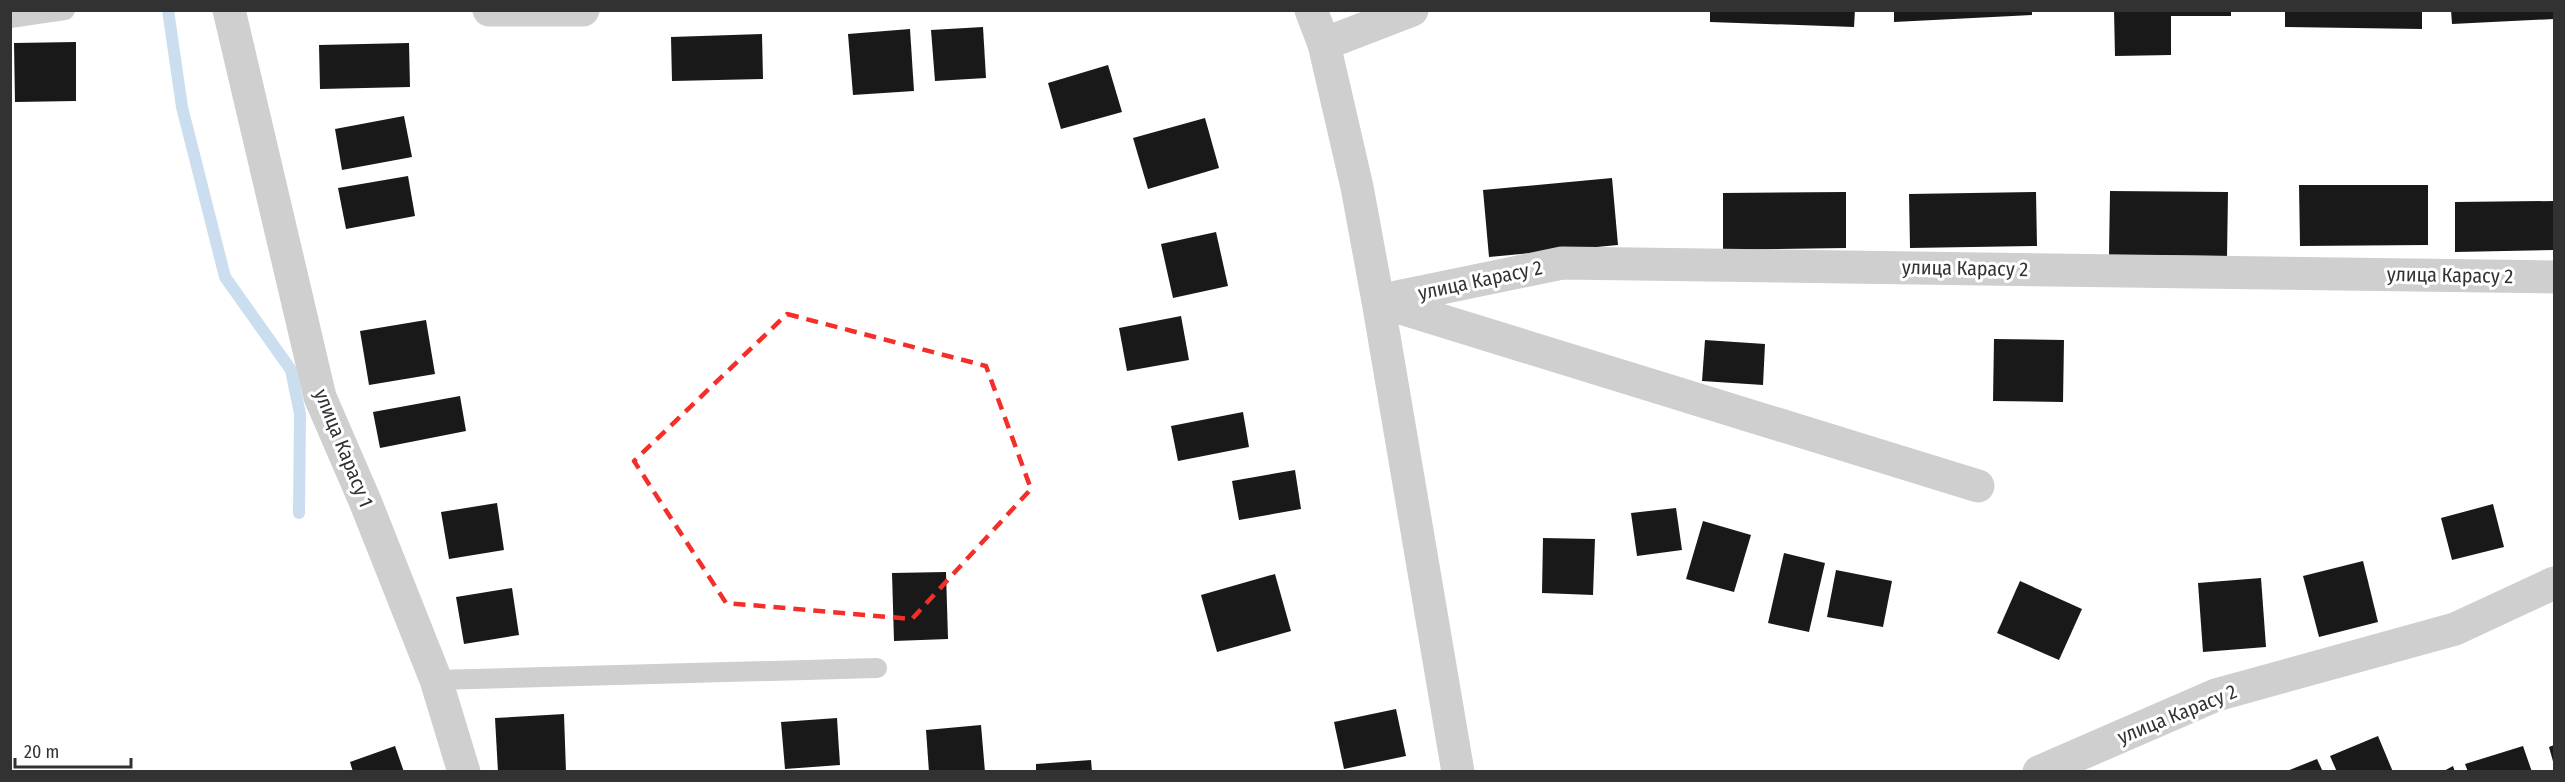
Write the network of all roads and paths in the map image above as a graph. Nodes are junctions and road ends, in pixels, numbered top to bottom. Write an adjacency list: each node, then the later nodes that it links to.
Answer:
1 (65, 10): 7 (lane)
2 (229, 10): 14 (street, улица Карасу 1)
3 (489, 10): 4 (street)
4 (583, 10)
5 (1311, 10): 8 (street)
6 (1412, 10): 8 (street)
7 (10, 18)
8 (1324, 44): 10 (street)
9 (2554, 277): 10 (street, улица Карасу 2)
10 (1378, 301): 11 (street, улица Карасу 2); 16 (street)
11 (1978, 486)
12 (2554, 583): 17 (street, улица Карасу 2)
13 (877, 668): 14 (lane)
14 (436, 680): 15 (street, улица Карасу 1)
15 (464, 771)
16 (1458, 771)
17 (2039, 771)

